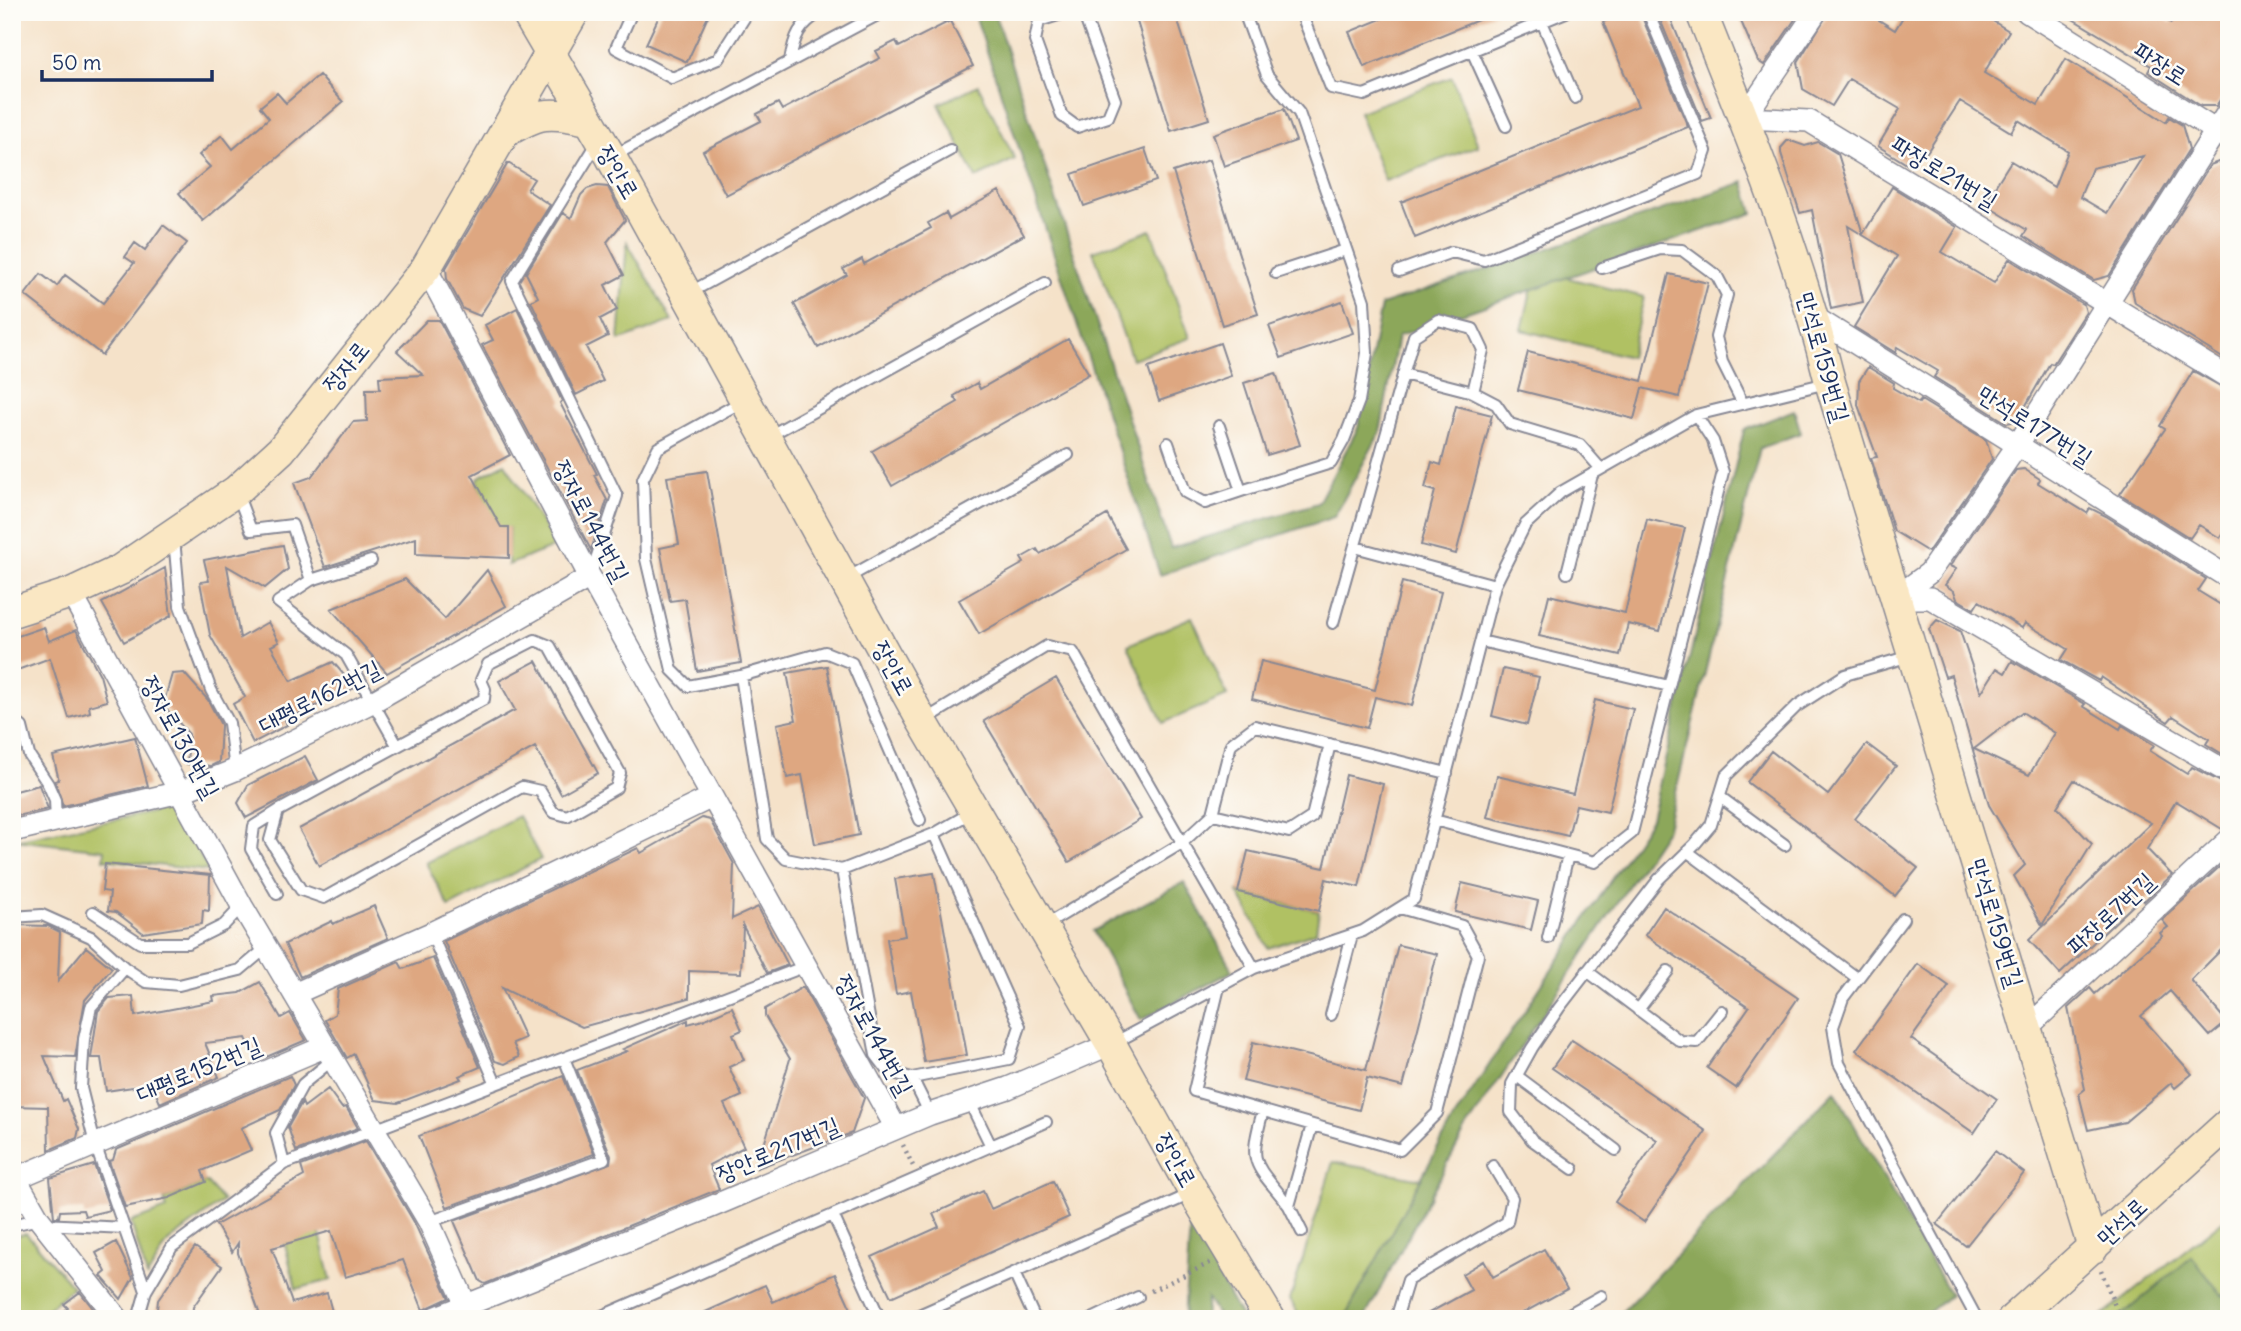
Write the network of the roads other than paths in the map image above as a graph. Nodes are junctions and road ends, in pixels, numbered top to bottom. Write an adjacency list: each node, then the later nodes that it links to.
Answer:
1 (526, 12): 18 (street, 장안로)
2 (574, 12): 18 (street, 정자로)
3 (632, 12): 4 (lane)
4 (748, 12)
5 (821, 12): 19 (lane)
6 (883, 12): 19 (lane)
7 (1068, 12): 8 (lane)
8 (1083, 12)
9 (1244, 12): 28 (lane)
10 (1307, 12): 17 (lane)
11 (1566, 12): 16 (lane)
12 (1648, 12): 31 (lane)
13 (1701, 12): 22 (street, 만석로159번길)
14 (1816, 12): 22 (street)
15 (2027, 12): 25 (street, 파장로)
16 (1542, 22): 17 (lane); 20 (lane)
17 (1472, 51): 23 (lane)
18 (550, 54): 24 (street, 정자로); 26 (street, 장안로)
19 (790, 61): 26 (lane)
20 (1575, 98)
21 (2229, 110): 25 (street)
22 (1744, 118): 35 (street, 파장로21번길); 36 (street, 만석로159번길)
23 (1506, 126)
24 (504, 134): 26 (street); 29 (street, 정자로)
25 (2222, 134): 35 (street)
26 (599, 139): 34 (street, 장안로); 56 (lane)
27 (950, 150): 34 (lane)
28 (1346, 250): 32 (lane); 51 (lane)
29 (426, 268): 50 (street, 정자로); 56 (street, 정자로144번길)
30 (1602, 268): 42 (lane)
31 (1399, 271)
32 (1276, 273)
33 (1045, 283): 45 (lane)
34 (687, 295): 41 (street, 장안로)
35 (2107, 303): 38 (street, 파장로21번길); 47 (street)
36 (1814, 317): 39 (street, 만석로159번길); 47 (street, 만석로177번길)
37 (1403, 374): 40 (lane); 40 (lane); 53 (lane)
38 (2229, 378)
39 (1830, 382): 42 (lane); 62 (street, 만석로159번길)
40 (1473, 392): 49 (lane)
41 (745, 400): 45 (street, 장안로); 67 (lane)
42 (1743, 404): 43 (lane)
43 (1696, 415): 49 (lane); 68 (lane)
44 (1219, 426): 51 (lane)
45 (766, 438): 59 (street, 장안로)
46 (1168, 443): 51 (lane)
47 (2017, 446): 57 (street, 만석로177번길); 62 (street)
48 (1068, 454): 59 (lane)
49 (1596, 472): 55 (lane); 60 (lane)
50 (236, 491): 52 (street, 정자로); 58 (lane)
51 (1241, 491)
52 (174, 535): 61 (street, 정자로); 74 (lane)
53 (1355, 547): 60 (lane); 64 (lane)
54 (370, 561): 58 (lane)
55 (1567, 573)
56 (590, 577): 69 (street, 대평로162번길); 78 (street, 정자로144번길)
57 (2229, 579)
58 (311, 580): 69 (lane)
59 (844, 580): 71 (street, 장안로)
60 (1495, 586): 65 (lane)
61 (71, 593): 63 (street, 정자로); 77 (street, 정자로130번길)
62 (1895, 598): 66 (street, 만석로159번길); 76 (street)
63 (12, 612)
64 (1333, 623)
65 (1481, 641): 68 (lane); 75 (lane)
66 (1912, 655): 79 (lane); 116 (street, 만석로159번길)
67 (741, 676): 83 (lane); 93 (lane)
68 (1669, 686): 92 (lane)
69 (374, 701): 73 (lane); 74 (street, 대평로162번길)
70 (12, 719): 85 (lane)
71 (922, 721): 81 (street, 장안로); 89 (lane)
72 (1330, 744): 75 (lane); 82 (lane); 82 (lane)
73 (397, 745): 80 (lane); 80 (lane)
74 (235, 770): 77 (street, 대평로162번길)
75 (1447, 772): 84 (lane)
76 (2229, 773)
77 (180, 792): 85 (street, 대평로162번길); 95 (street, 정자로130번길)
78 (712, 797): 101 (street); 105 (street, 정자로144번길)
79 (1720, 797): 90 (lane); 91 (lane)
80 (278, 811): 94 (lane)
81 (974, 811): 87 (lane); 100 (street, 장안로)
82 (1213, 814): 89 (lane)
83 (920, 820)
84 (1434, 820): 92 (lane); 96 (lane)
85 (56, 821): 86 (street, 대평로162번길)
86 (12, 831)
87 (934, 834): 93 (lane); 121 (lane)
88 (2229, 840): 116 (street, 파장로7번길)
89 (1182, 843): 100 (lane); 107 (lane)
90 (1785, 845)
91 (1688, 852): 108 (lane); 110 (lane)
92 (1568, 855): 103 (lane)
93 (842, 870): 121 (lane)
94 (277, 894)
95 (242, 906): 97 (lane); 104 (street, 정자로130번길)
96 (1400, 908): 102 (lane); 128 (lane)
97 (93, 912)
98 (12, 917): 106 (lane)
99 (1903, 919): 110 (lane)
100 (1042, 928): 117 (street, 장안로)
101 (431, 933): 112 (street); 122 (lane)
102 (1352, 934): 107 (lane); 115 (lane)
103 (1548, 938)
104 (266, 948): 106 (lane); 112 (street, 정자로130번길)
105 (806, 966): 119 (lane, 정자로144번길); 129 (street, 정자로144번길)
106 (125, 968): 131 (lane)
107 (1254, 968): 111 (lane)
108 (1587, 971): 113 (lane); 120 (lane)
109 (1668, 971): 113 (lane)
110 (1857, 978): 163 (lane)
111 (1219, 987): 117 (lane); 124 (lane)
112 (294, 994): 118 (street, 정자로130번길)
113 (1639, 1010): 114 (lane)
114 (1722, 1011)
115 (1331, 1015)
116 (2028, 1027): 146 (street, 만석로159번길)
117 (1111, 1044): 123 (street, 장안로217번길); 138 (street, 장안로)
118 (328, 1053): 130 (street, 정자로130번길); 131 (street, 대평로152번길); 134 (lane)
119 (564, 1058): 122 (lane); 142 (lane)
120 (1517, 1076): 133 (lane); 136 (lane)
121 (912, 1078): 125 (lane)
122 (496, 1084): 130 (lane)
123 (969, 1101): 125 (street, 장안로217번길); 132 (lane)
124 (1263, 1111): 128 (lane); 139 (lane)
125 (930, 1114): 129 (street, 장안로217번길)
126 (1046, 1122): 132 (lane)
127 (2229, 1123): 146 (street, 만석로)
128 (1312, 1125): 139 (lane)
129 (896, 1128): 151 (street, 장안로217번길)
130 (373, 1132): 134 (lane); 142 (street, 정자로130번길)
131 (95, 1144): 137 (street, 대평로152번길); 144 (lane)
132 (991, 1146): 140 (lane)
133 (1616, 1150)
134 (284, 1164): 148 (lane)
135 (1493, 1166): 161 (lane)
136 (1573, 1169)
137 (13, 1177): 141 (street, 대평로152번길)
138 (1194, 1193): 147 (lane); 160 (street, 장안로)
139 (1289, 1206): 145 (lane)
140 (833, 1215): 155 (lane); 156 (lane)
141 (41, 1221): 143 (lane); 144 (lane); 152 (street, 대평로152번길)
142 (429, 1223): 151 (street, 정자로130번길)
143 (12, 1225)
144 (125, 1228): 148 (lane)
145 (1302, 1232)
146 (2093, 1248): 164 (street, 만석로)
147 (1014, 1273): 157 (lane); 158 (lane)
148 (146, 1291): 153 (lane)
149 (1601, 1296): 162 (lane)
150 (1138, 1297): 159 (lane)
151 (465, 1303): 154 (street, 장안로217번길)
152 (118, 1319)
153 (138, 1319)
154 (432, 1319)
155 (595, 1319)
156 (880, 1319)
157 (910, 1319)
158 (1035, 1319)
159 (1092, 1319)
160 (1270, 1319)
161 (1396, 1319)
162 (1560, 1319)
163 (1977, 1319)
164 (2013, 1319)

